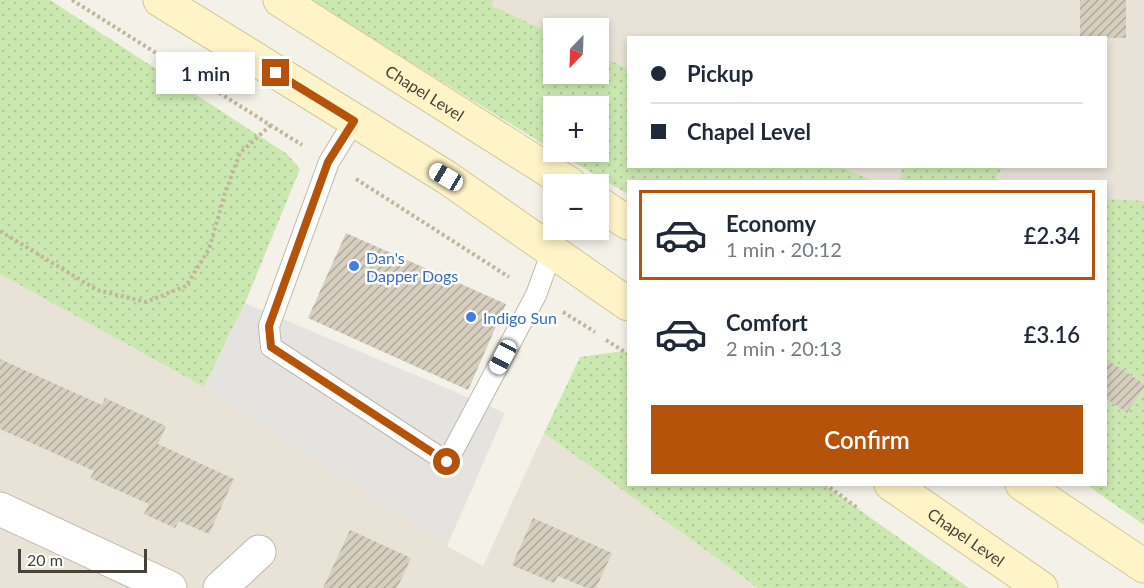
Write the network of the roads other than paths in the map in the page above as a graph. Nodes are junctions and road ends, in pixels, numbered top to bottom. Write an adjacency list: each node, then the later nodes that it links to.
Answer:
1 (160, 0): 3 (main road)
2 (280, 0): 4 (main road, Chapel Level)
3 (354, 121): 7 (main road); 7 (lane)
4 (554, 174)
5 (609, 210): 6 (main road)
6 (627, 222)
7 (552, 251): 8 (main road)
8 (627, 303)
9 (894, 486): 16 (main road, Chapel Level)
10 (1025, 486): 13 (main road)
11 (0, 509): 14 (street)
12 (259, 552): 15 (street)
13 (1144, 566)
14 (170, 588)
15 (220, 588)
16 (1041, 588)

